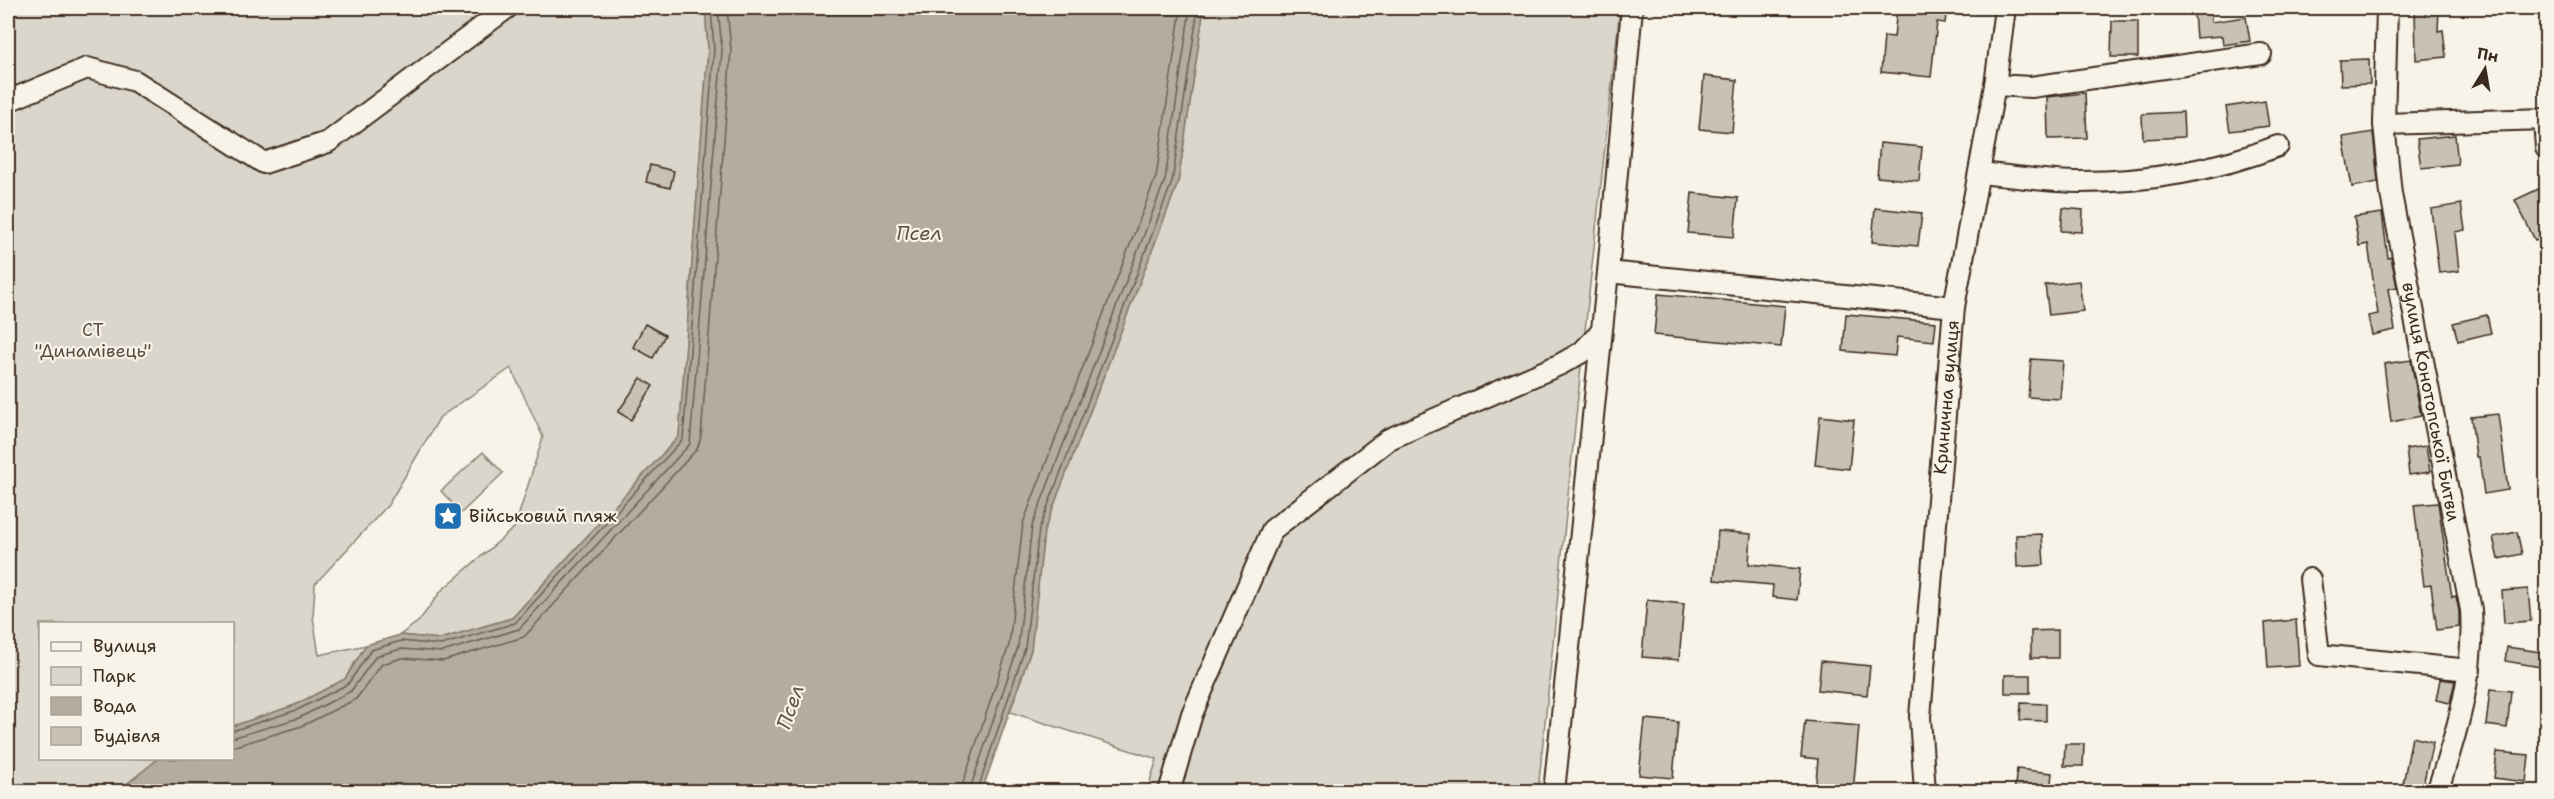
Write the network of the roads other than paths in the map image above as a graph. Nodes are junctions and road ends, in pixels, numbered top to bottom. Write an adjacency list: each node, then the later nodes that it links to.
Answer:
1 (507, 8): 7 (street)
2 (1632, 8): 13 (street)
3 (2005, 8): 6 (street, Кринична вулиця)
4 (2387, 8): 9 (street, вулиця Конотопської Битви)
5 (2261, 54): 6 (street)
6 (1995, 85): 12 (street, Кринична вулиця)
7 (8, 101)
8 (2545, 119): 9 (street); 11 (street)
9 (2384, 124): 17 (street, вулиця Конотопської Битви)
10 (2278, 146): 12 (street)
11 (2547, 148)
12 (1980, 173): 14 (street, Кринична вулиця)
13 (1608, 272): 14 (street); 15 (street)
14 (1954, 307): 20 (street, Кринична вулиця)
15 (1602, 332): 18 (street); 19 (street)
16 (2310, 579): 17 (street)
17 (2470, 670): 21 (street, вулиця Конотопської Битви)
18 (1168, 792)
19 (1554, 792)
20 (1925, 792)
21 (2437, 792)

